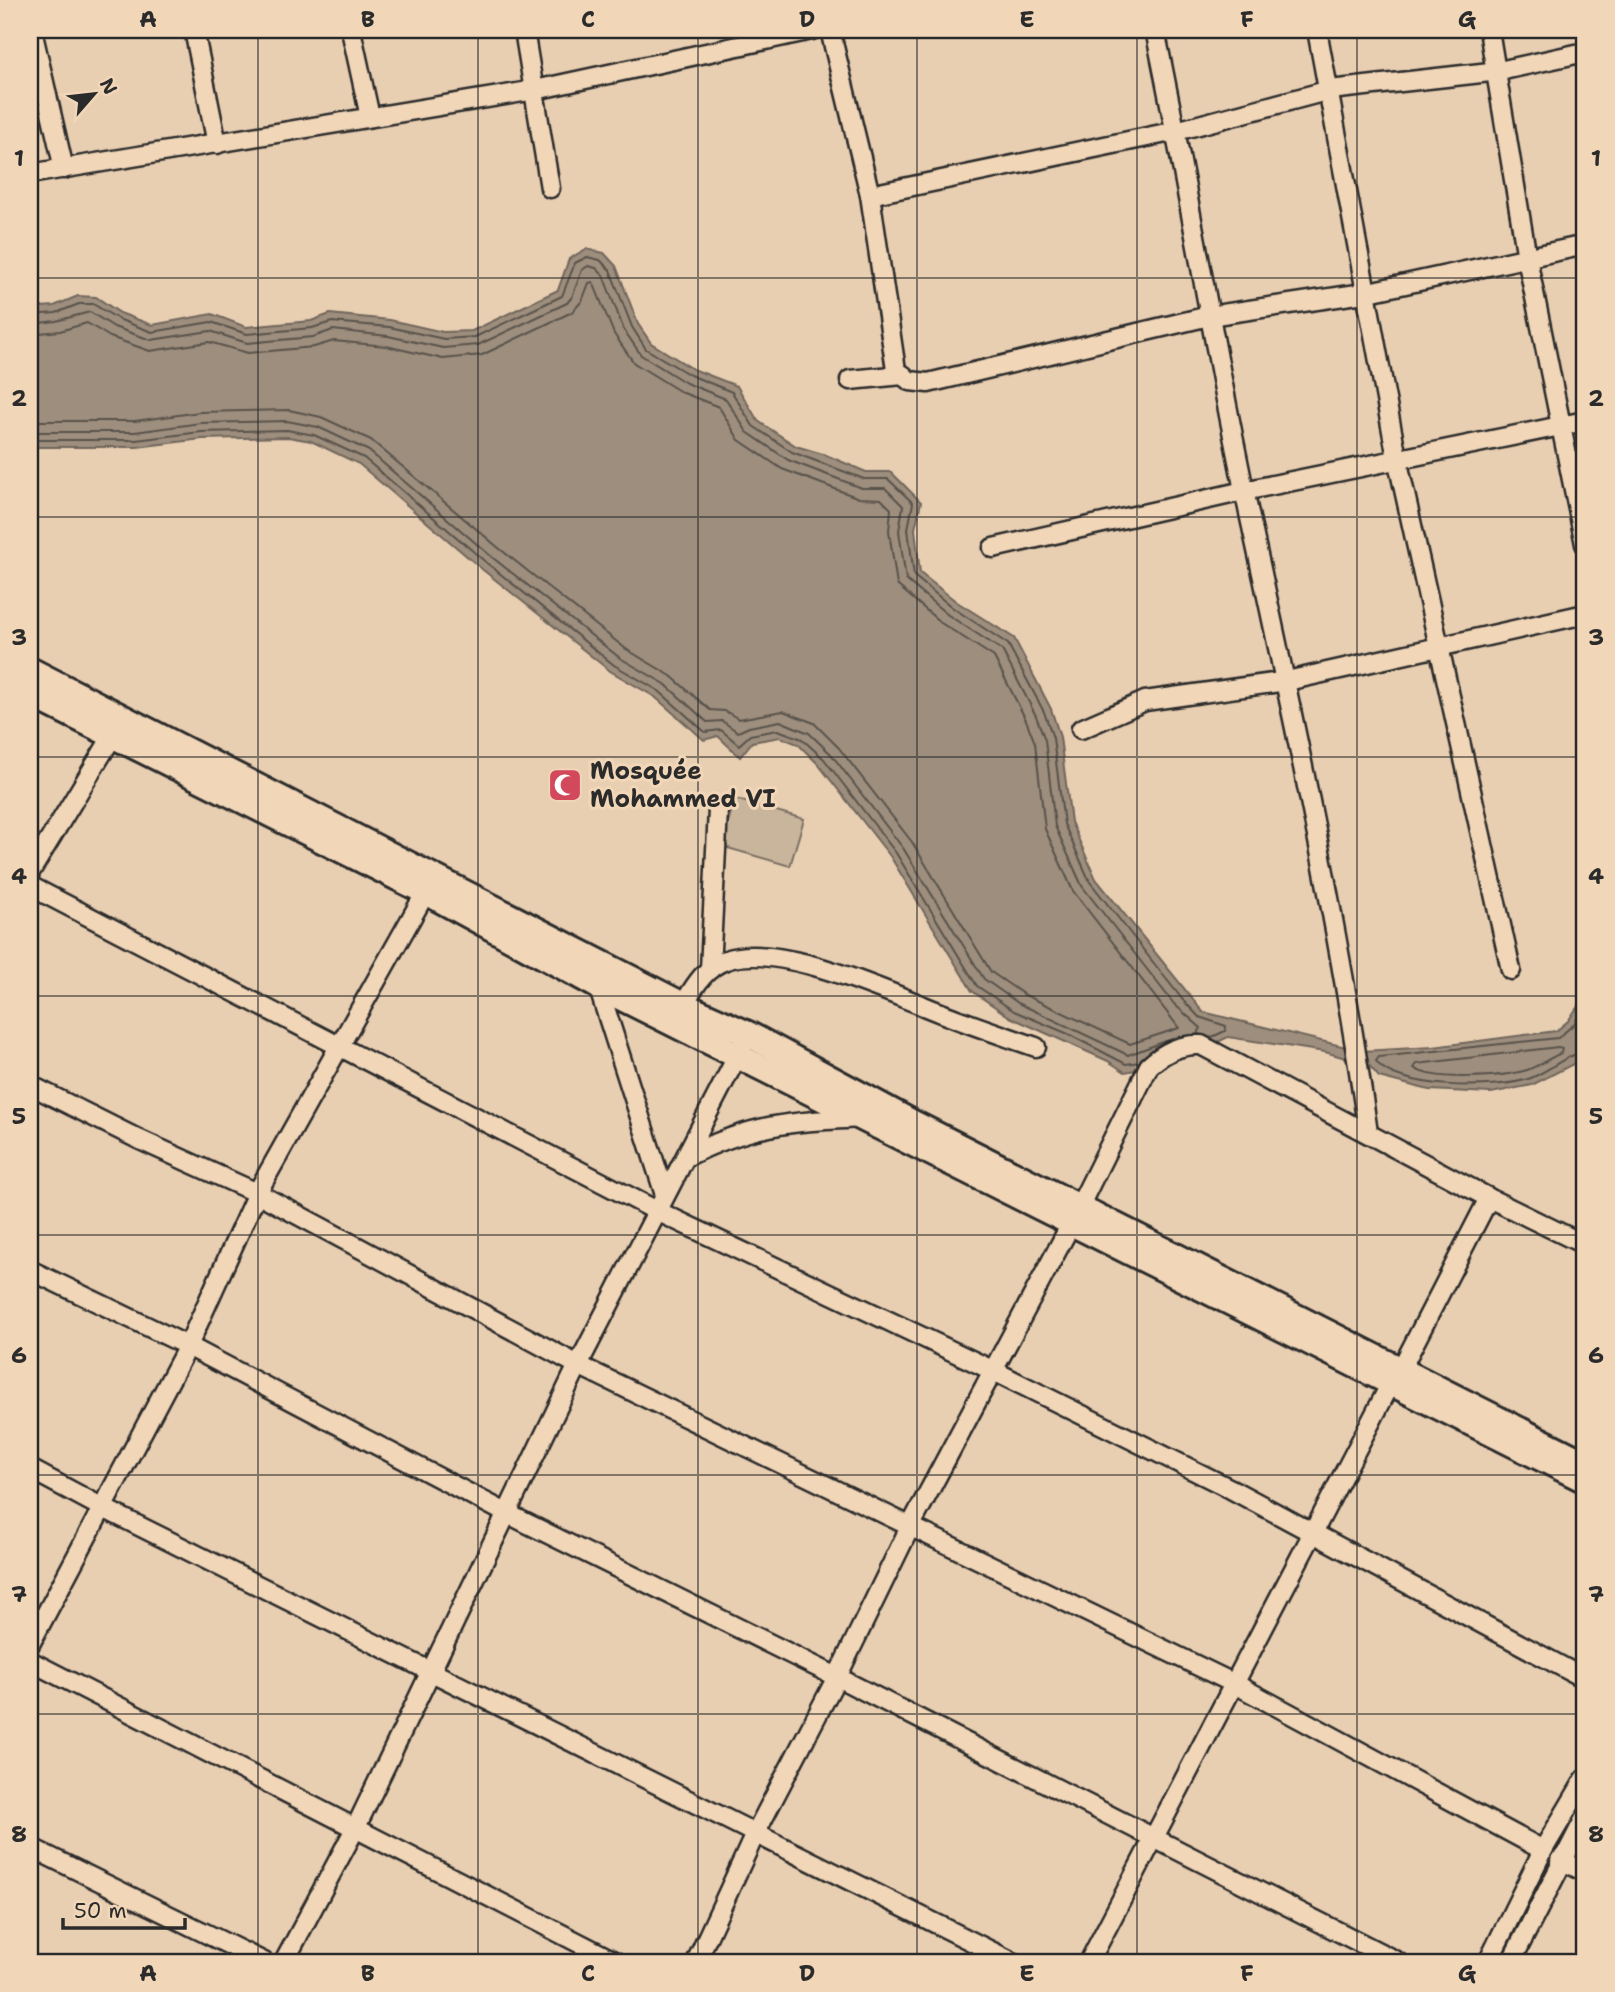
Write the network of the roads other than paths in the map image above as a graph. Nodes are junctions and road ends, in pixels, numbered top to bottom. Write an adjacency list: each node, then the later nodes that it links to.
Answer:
1 (32, 30): 17 (street)
2 (194, 30): 16 (street)
3 (352, 30): 14 (street)
4 (524, 30): 12 (street)
5 (812, 30): 12 (street)
6 (830, 30): 20 (street)
7 (1155, 30): 15 (street)
8 (1317, 30): 13 (street)
9 (1489, 30): 11 (street)
10 (1585, 52): 11 (street)
11 (1499, 71): 13 (street); 22 (street)
12 (535, 90): 14 (street); 19 (street)
13 (1330, 90): 15 (street); 23 (street)
14 (370, 117): 16 (street)
15 (1176, 131): 20 (street); 24 (street)
16 (218, 144): 17 (street)
17 (64, 169): 18 (street)
18 (30, 174)
19 (550, 188)
20 (870, 195): 25 (street)
21 (1585, 245): 22 (street)
22 (1527, 258): 23 (street); 28 (street)
23 (1364, 293): 24 (street); 29 (street)
24 (1209, 316): 25 (street); 30 (street)
25 (903, 375): 26 (street)
26 (850, 380)
27 (1585, 421): 28 (street)
28 (1562, 425): 29 (street); 31 (street)
29 (1397, 458): 30 (street); 34 (street)
30 (1244, 491): 32 (street); 36 (street)
31 (1585, 544)
32 (993, 548)
33 (1585, 614): 34 (street)
34 (1438, 648): 36 (street); 45 (street)
35 (30, 670): 42 (street)
36 (1287, 681): 38 (street); 53 (street)
37 (30, 694): 39 (street)
38 (1082, 729)
39 (112, 737): 41 (street); 42 (street)
40 (718, 810): 44 (street)
41 (30, 872)
42 (430, 885): 46 (street); 47 (street); 49 (street)
43 (30, 886): 49 (street)
44 (710, 969): 47 (street); 50 (street)
45 (1511, 970)
46 (598, 986): 48 (street); 58 (street)
47 (683, 1005): 48 (street)
48 (743, 1045): 52 (street); 54 (street); 56 (street)
49 (339, 1046): 55 (street); 58 (street)
50 (1036, 1047)
51 (30, 1085): 55 (street)
52 (866, 1118): 54 (street); 56 (street)
53 (1368, 1133): 57 (street); 59 (street)
54 (686, 1157): 58 (street)
55 (257, 1192): 62 (street); 63 (street)
56 (1031, 1192): 59 (street)
57 (1489, 1198): 60 (street); 65 (street)
58 (661, 1203): 63 (street); 64 (street)
59 (1076, 1214): 64 (street); 65 (street)
60 (1585, 1245)
61 (30, 1270): 62 (street)
62 (188, 1346): 69 (street); 70 (street)
63 (578, 1364): 70 (street); 71 (street)
64 (994, 1371): 71 (street); 72 (street)
65 (1396, 1377): 66 (street); 68 (street); 72 (street)
66 (1585, 1462)
67 (30, 1469): 69 (street)
68 (1585, 1480)
69 (103, 1508): 73 (street); 75 (street)
70 (506, 1513): 75 (street); 76 (street)
71 (909, 1527): 76 (street); 78 (street)
72 (1312, 1532): 77 (street); 78 (street)
73 (30, 1644)
74 (30, 1661): 81 (street)
75 (430, 1669): 81 (street); 82 (street)
76 (838, 1677): 82 (street); 83 (street)
77 (1585, 1679)
78 (1235, 1684): 83 (street); 85 (street)
79 (1585, 1779): 85 (street)
80 (1585, 1818): 86 (street)
81 (356, 1827): 89 (street); 90 (street)
82 (755, 1834): 91 (street); 92 (street)
83 (1156, 1838): 93 (street); 94 (street)
84 (30, 1847): 88 (street)
85 (1543, 1850): 95 (street)
86 (1561, 1860): 87 (street); 96 (street)
87 (1585, 1872)
88 (264, 1962)
89 (284, 1962)
90 (616, 1962)
91 (696, 1962)
92 (1013, 1962)
93 (1089, 1962)
94 (1398, 1962)
95 (1488, 1962)
96 (1511, 1962)

